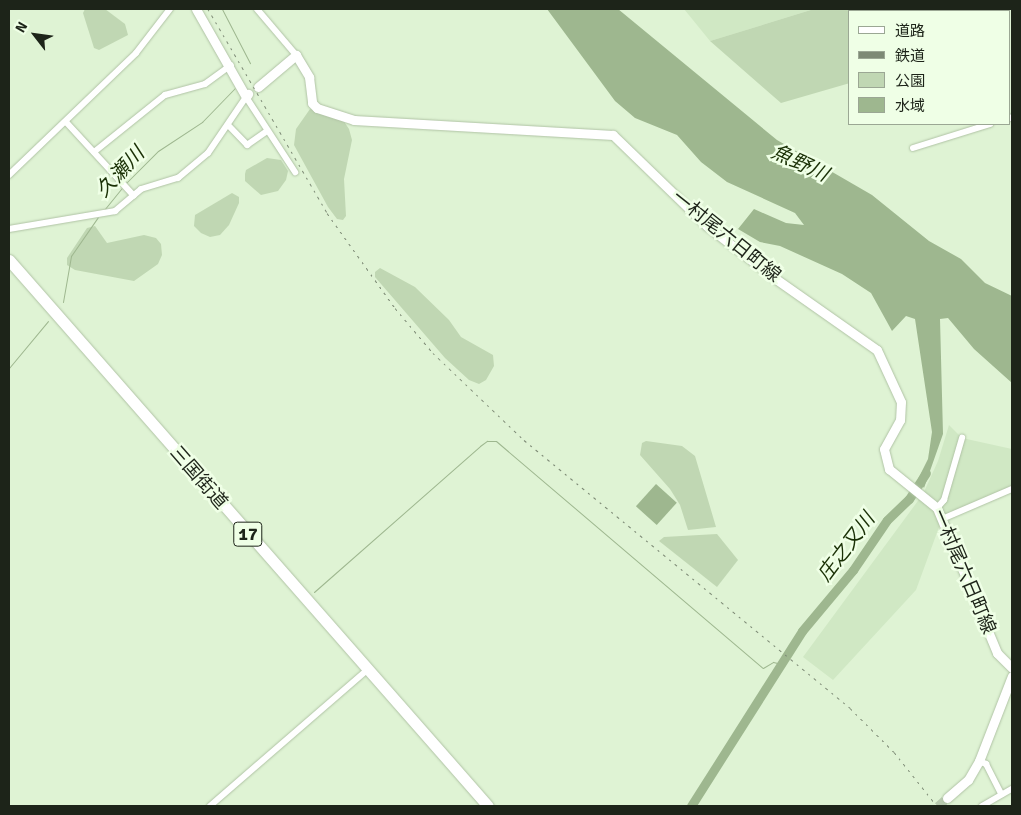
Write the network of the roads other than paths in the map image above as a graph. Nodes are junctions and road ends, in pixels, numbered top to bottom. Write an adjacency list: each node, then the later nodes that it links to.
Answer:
1 (170, 9): 8 (street)
2 (196, 9): 5 (main road)
3 (258, 9): 4 (street)
4 (296, 54): 6 (main road); 21 (main road, 一村尾六日町線)
5 (231, 65): 7 (main road); 13 (street)
6 (258, 87)
7 (247, 95): 9 (street); 11 (street)
8 (66, 122): 13 (street); 15 (street)
9 (228, 125): 11 (street); 16 (street)
10 (987, 125): 12 (street)
11 (268, 131): 14 (street)
12 (913, 148)
13 (94, 152): 16 (street)
14 (294, 172)
15 (9, 175)
16 (134, 196): 17 (street)
17 (9, 229)
18 (9, 260): 24 (highway, 三国街道 / 17)
19 (962, 438): 21 (street)
20 (1012, 489): 22 (street)
21 (937, 508): 22 (main road, 一村尾六日町線)
22 (942, 519): 23 (main road, 一村尾六日町線)
23 (1012, 668)
24 (368, 669): 31 (street); 32 (highway, 三国街道 / 17)
25 (1012, 676): 26 (main road)
26 (1009, 688): 27 (main road)
27 (979, 761): 29 (street); 30 (main road)
28 (1012, 788): 29 (street)
29 (1001, 794): 33 (street)
30 (947, 798)
31 (210, 806)
32 (488, 806)
33 (982, 806)

